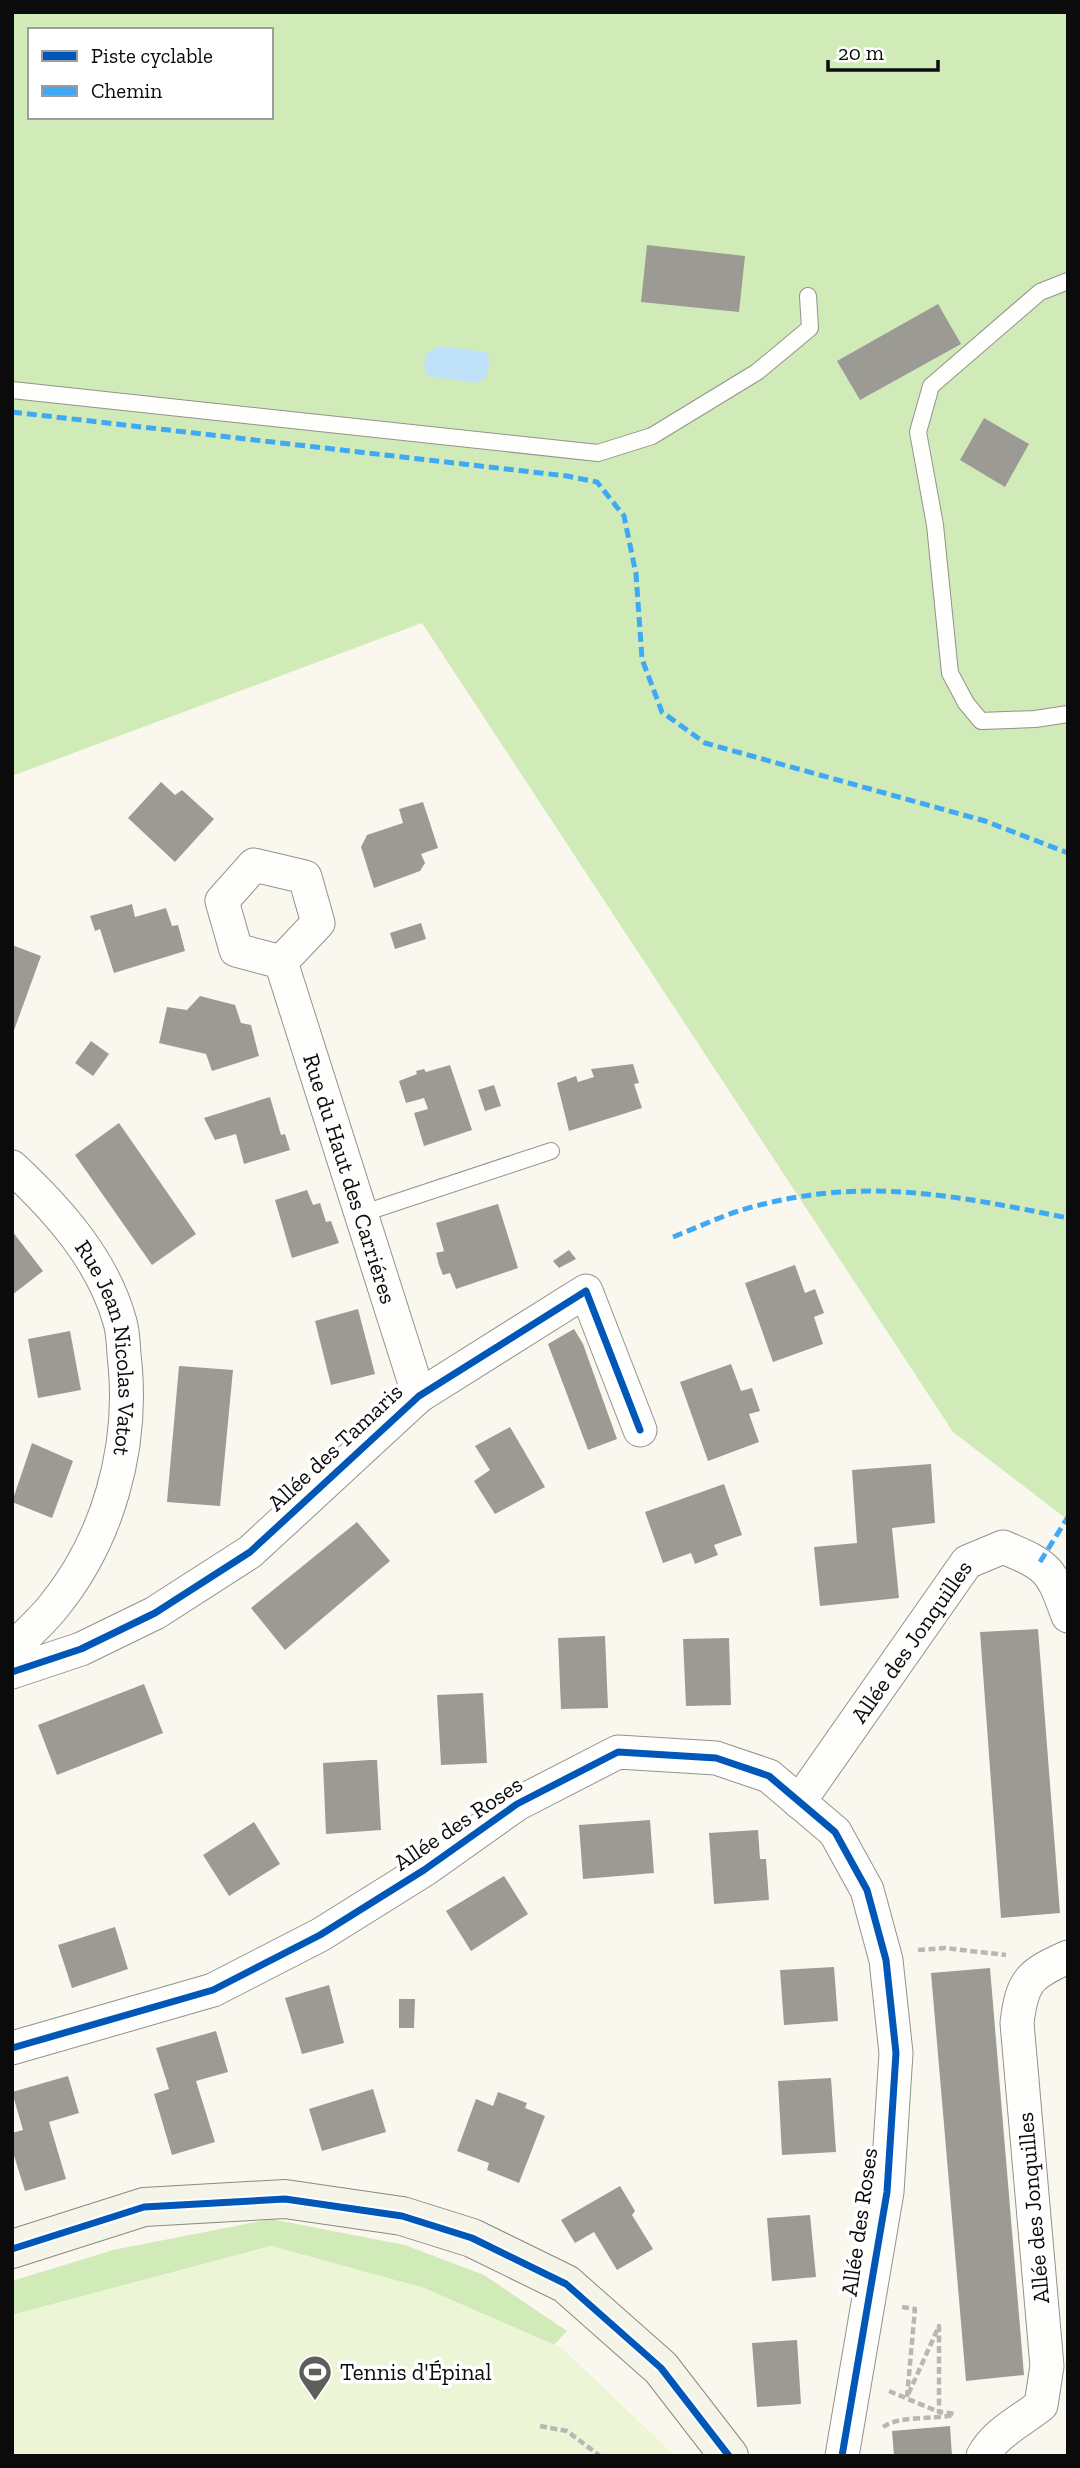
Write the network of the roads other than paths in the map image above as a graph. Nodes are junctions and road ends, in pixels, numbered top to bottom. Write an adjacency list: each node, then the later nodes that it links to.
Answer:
1 (1068, 281): 4 (lane)
2 (808, 296): 3 (lane)
3 (12, 390)
4 (1068, 714)
5 (281, 962): 8 (street, Rue du Haut des Carriéres)
6 (551, 1151): 8 (lane)
7 (12, 1167): 12 (street, Rue Jean Nicolas Vatot)
8 (361, 1214): 9 (street, Rue du Haut des Carriéres)
9 (419, 1396): 10 (street, Allée des Tamaris); 13 (street, Allée des Tamaris)
10 (639, 1430)
11 (1068, 1616): 14 (street, Allée des Jonquilles)
12 (12, 1649)
13 (12, 1672)
14 (799, 1802): 16 (street, Allée des Roses); 19 (street, Allée des Roses)
15 (1068, 1957): 20 (street, Allée des Jonquilles)
16 (12, 2048)
17 (12, 2249): 18 (street)
18 (729, 2456)
19 (842, 2456)
20 (983, 2456)

